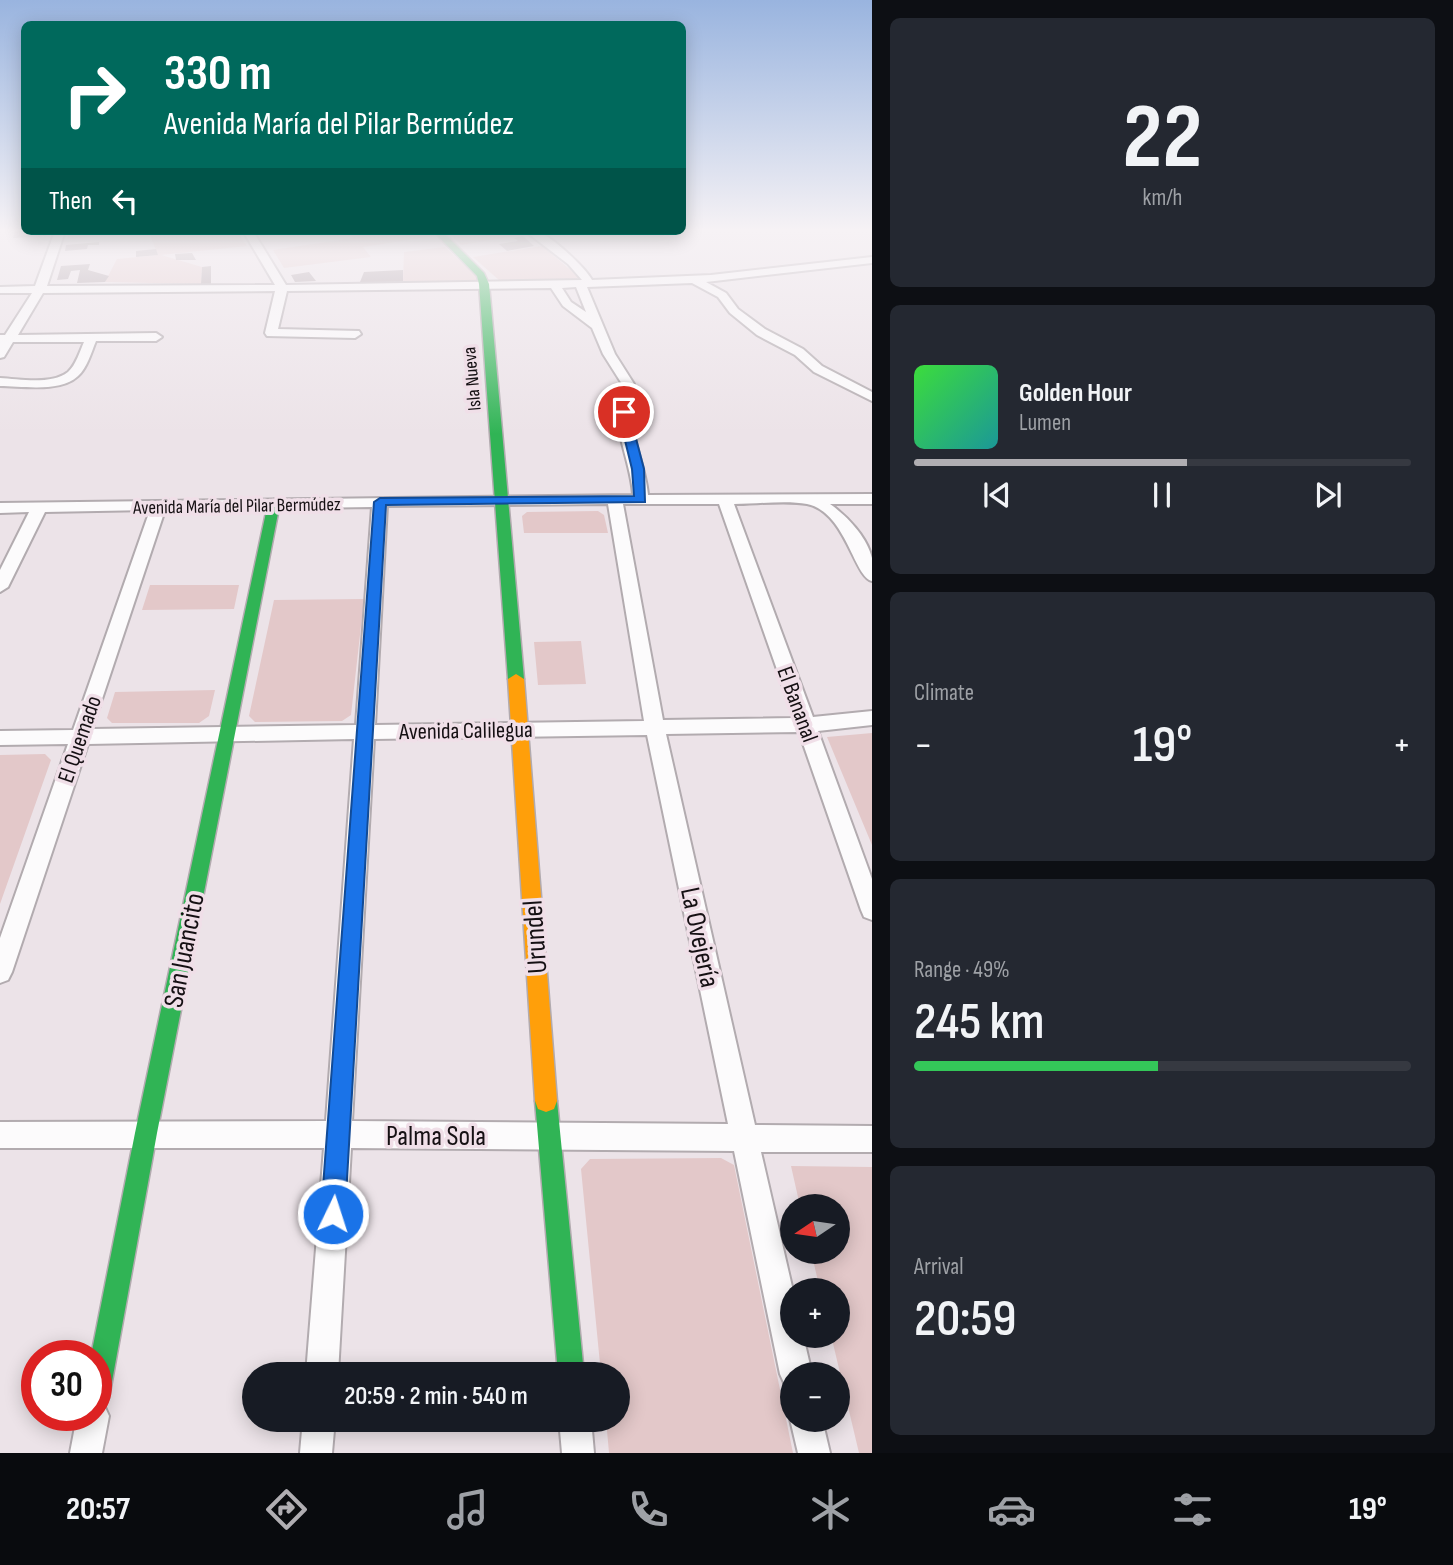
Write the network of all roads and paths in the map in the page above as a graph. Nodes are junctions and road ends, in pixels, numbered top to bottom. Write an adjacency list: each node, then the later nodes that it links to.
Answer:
1 (33, 299): 11 (street)
2 (279, 299): 8 (street)
3 (485, 299): 20 (street, Isla Nueva)
4 (564, 299): 7 (street)
5 (590, 299): 7 (street)
6 (725, 299): 14 (street)
7 (599, 327): 16 (street)
8 (355, 334)
9 (156, 337): 10 (street)
10 (92, 338): 11 (street); 13 (street)
11 (5, 339): 12 (street)
12 (0, 354)
13 (0, 382)
14 (872, 397)
15 (615, 499): 16 (street, Avenida María del Pilar Bermúdez); 20 (street, Avenida María del Pilar Bermúdez); 31 (street, La Ovejería)
16 (641, 499): 17 (street, Avenida María del Pilar Bermúdez)
17 (725, 499): 18 (street, Avenida María del Pilar Bermúdez); 29 (street, El Bananal)
18 (810, 499): 19 (street, Avenida María del Pilar Bermúdez); 26 (street)
19 (872, 499)
20 (503, 500): 21 (street, Avenida María del Pilar Bermúdez); 30 (street, Urundel)
21 (380, 502): 22 (street, Avenida María del Pilar Bermúdez); 32 (street)
22 (274, 503): 23 (street, Avenida María del Pilar Bermúdez); 33 (street, San Juancito)
23 (159, 506): 25 (street, Avenida María del Pilar Bermúdez); 34 (street, El Quemado)
24 (0, 508): 25 (street, Avenida María del Pilar Bermúdez)
25 (39, 508): 27 (street)
26 (872, 576)
27 (0, 587)
28 (872, 718): 29 (street, Avenida Calilegua)
29 (806, 726): 31 (street, Avenida Calilegua); 36 (street, El Bananal)
30 (519, 728): 31 (street, Avenida Calilegua); 32 (street, Avenida Calilegua); 41 (street, Urundel)
31 (655, 728): 42 (street, La Ovejería)
32 (366, 732): 33 (street, Avenida Calilegua); 40 (street)
33 (227, 734): 34 (street, Avenida Calilegua); 38 (street, San Juancito)
34 (80, 737): 35 (street, Avenida Calilegua); 37 (street, El Quemado)
35 (0, 738)
36 (872, 910)
37 (0, 972)
38 (146, 1133): 39 (street, Palma Sola); 40 (street, Palma Sola); 44 (street, San Juancito)
39 (0, 1135)
40 (338, 1135): 41 (street, Palma Sola); 45 (street)
41 (548, 1136): 42 (street, Palma Sola); 46 (street, Urundel)
42 (745, 1138): 43 (street, Palma Sola); 47 (street, La Ovejería)
43 (872, 1139)
44 (107, 1340)
45 (323, 1362)
46 (570, 1362)
47 (793, 1362)
48 (90, 1431): 52 (street)
49 (318, 1432): 53 (street)
50 (576, 1432): 54 (street)
51 (809, 1432): 55 (street)
52 (86, 1453)
53 (316, 1453)
54 (578, 1453)
55 (814, 1453)

